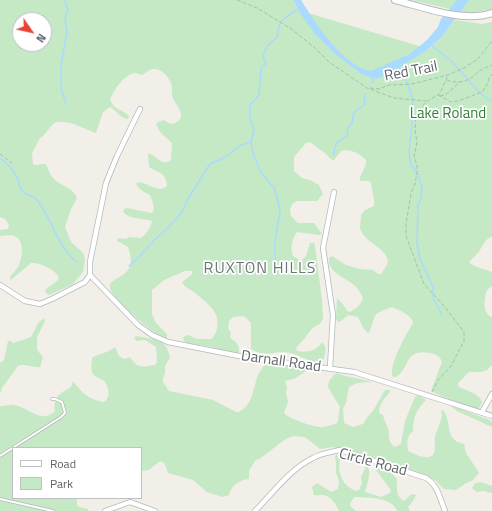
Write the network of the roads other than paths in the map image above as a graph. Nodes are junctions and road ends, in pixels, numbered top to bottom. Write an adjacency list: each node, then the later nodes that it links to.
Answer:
1 (395, 0): 2 (main road)
2 (492, 13)
3 (140, 109): 5 (street)
4 (334, 192): 7 (street)
5 (90, 275): 6 (street); 7 (street, Darnall Road)
6 (0, 285)
7 (330, 368): 10 (street, Darnall Road)
8 (492, 394): 10 (street)
9 (52, 399): 12 (lane)
10 (482, 412): 11 (street, Darnall Road)
11 (492, 416)
12 (14, 447)
13 (12, 448): 14 (lane)
14 (0, 456)
15 (0, 498): 17 (lane)
16 (142, 508): 18 (street); 19 (street)
17 (53, 511)
18 (105, 511)
19 (156, 511)
20 (255, 511): 21 (street, Circle Road)
21 (445, 511)

